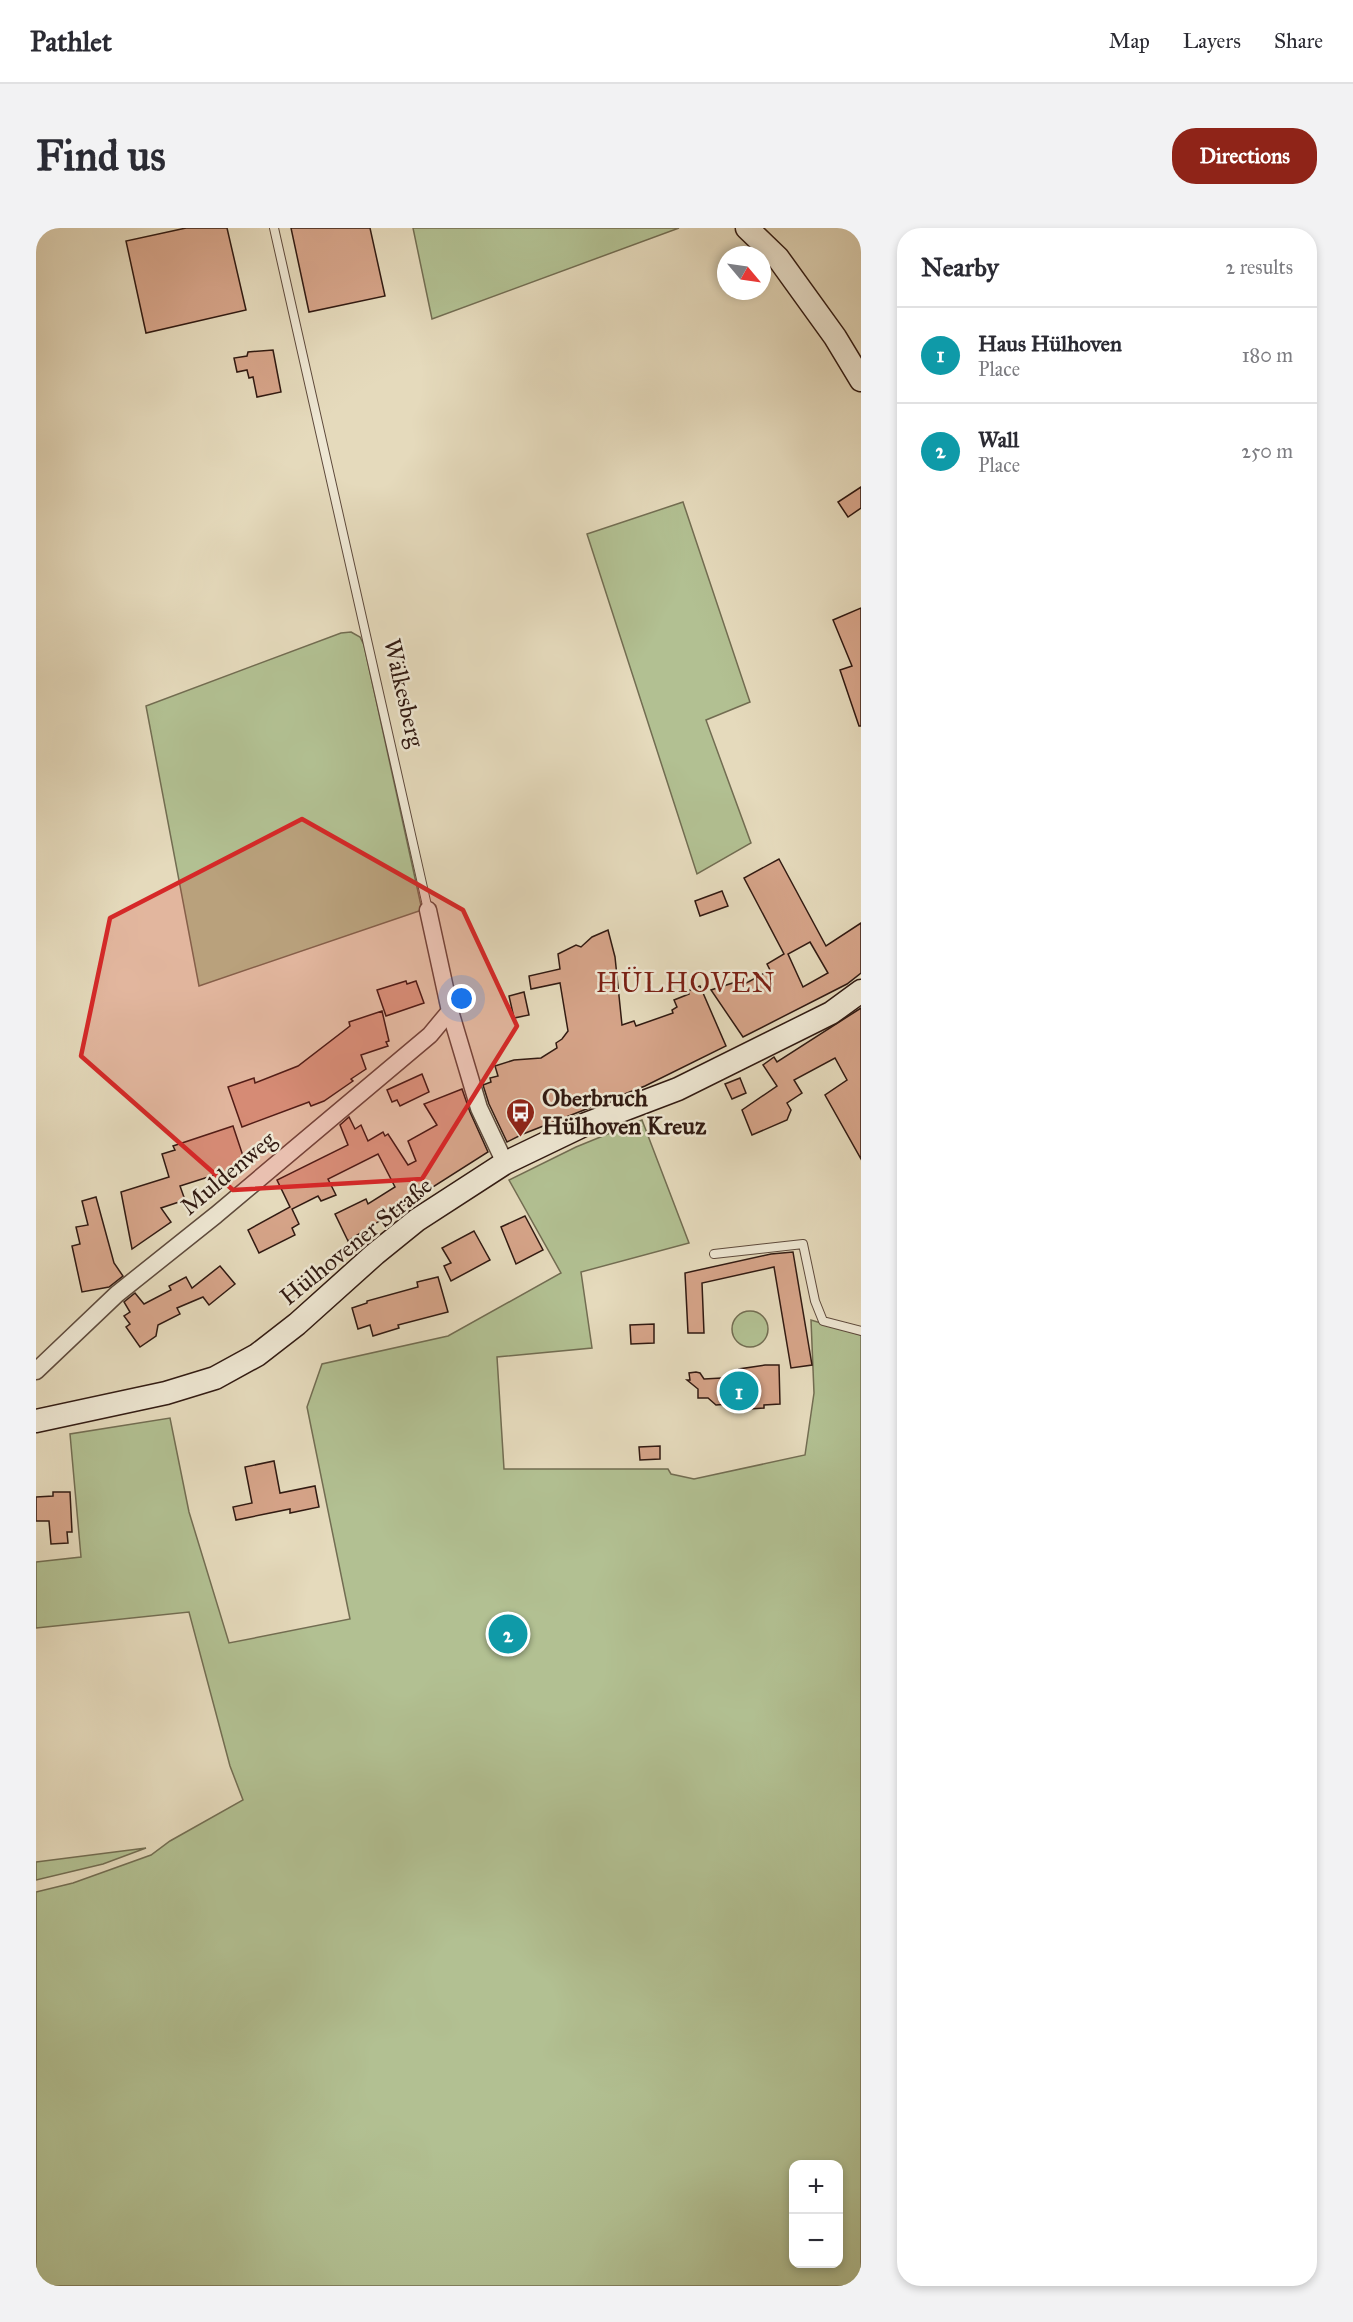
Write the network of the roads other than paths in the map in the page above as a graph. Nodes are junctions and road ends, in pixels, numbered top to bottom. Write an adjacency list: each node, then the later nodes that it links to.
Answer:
1 (273, 228): 4 (lane, Wälkesberg)
2 (747, 228): 3 (main road)
3 (861, 380)
4 (428, 910): 6 (street, Wälkesberg)
5 (861, 991): 7 (main road, Hülhovener Straße)
6 (450, 1011): 7 (street, Wälkesberg); 10 (street, Muldenweg)
7 (505, 1163): 11 (main road, Hülhovener Straße)
8 (714, 1254): 9 (lane)
9 (861, 1331)
10 (36, 1371)
11 (36, 1421)

